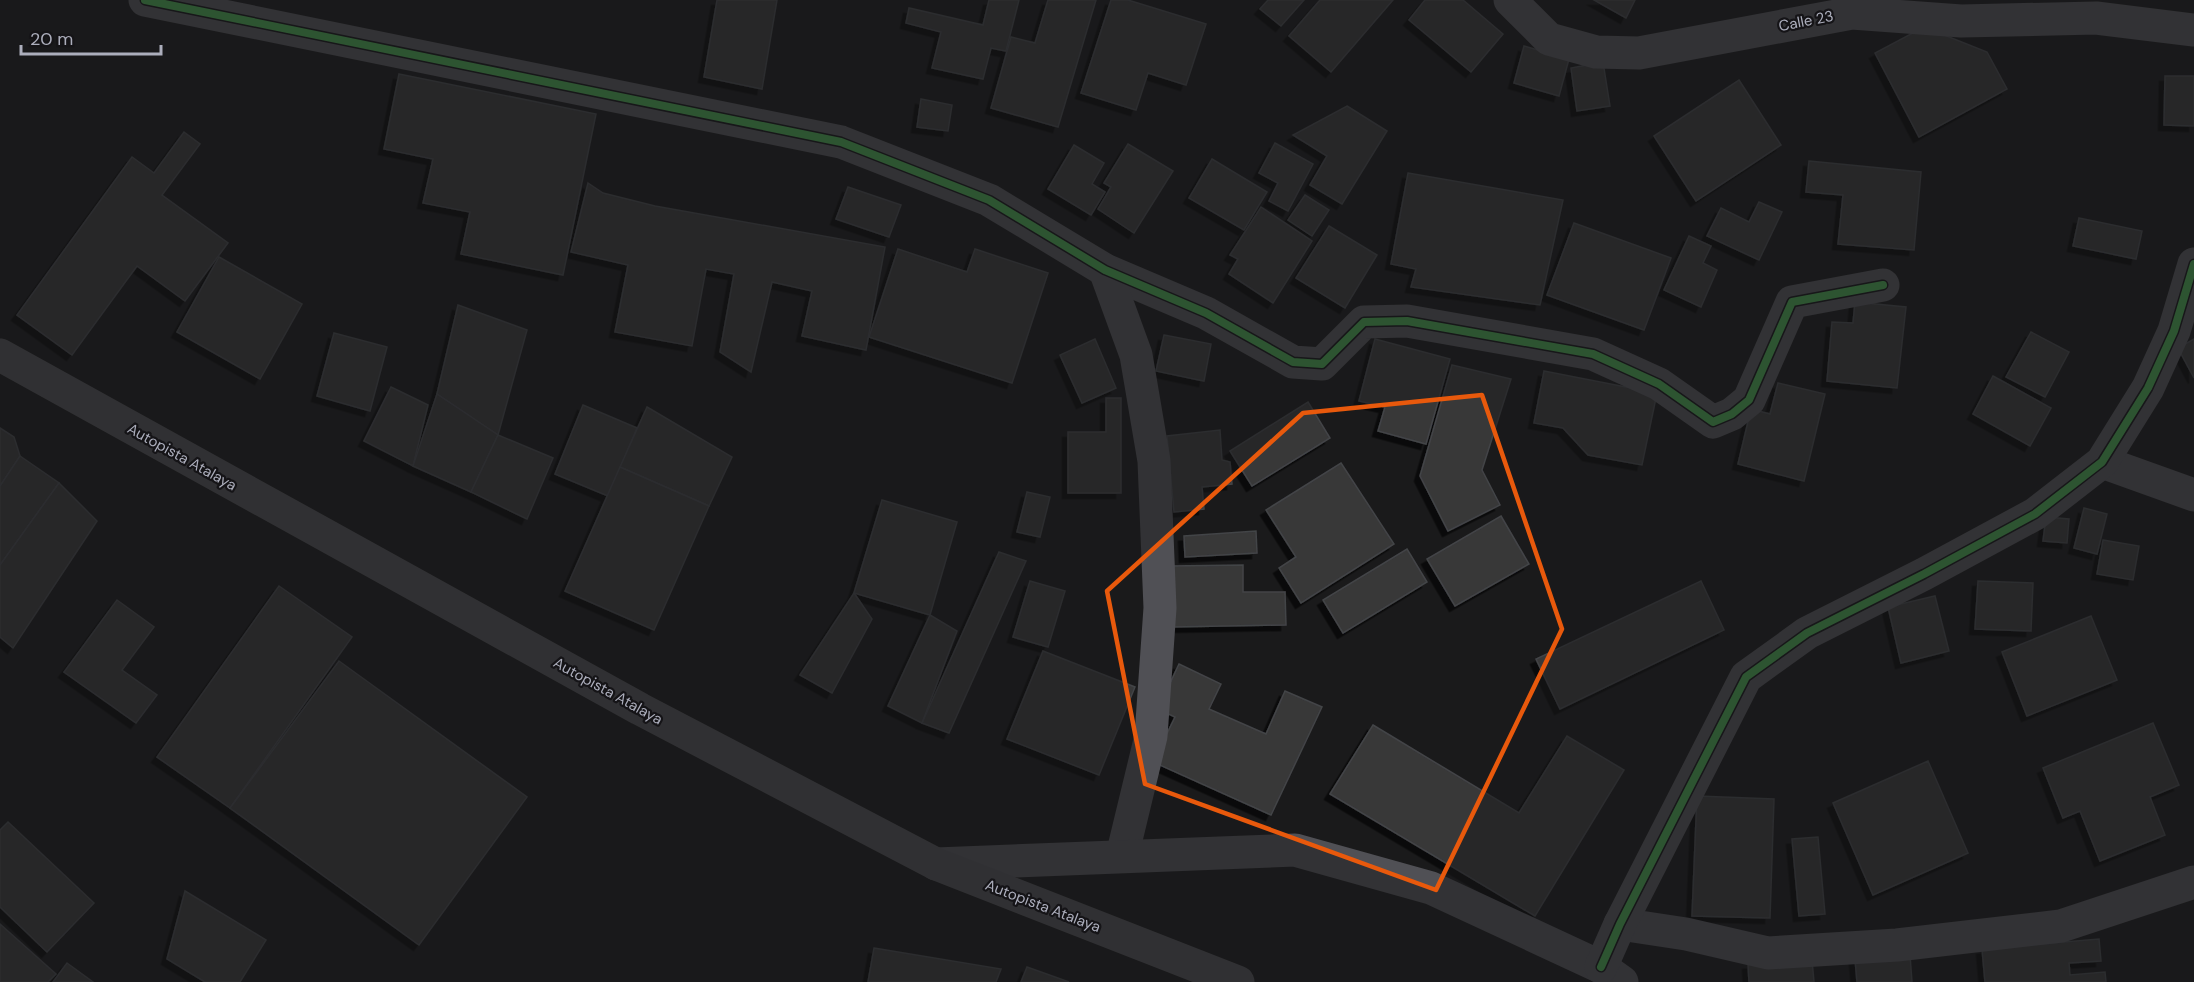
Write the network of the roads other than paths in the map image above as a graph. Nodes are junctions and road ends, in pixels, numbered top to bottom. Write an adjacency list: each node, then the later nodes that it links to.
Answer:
1 (145, 0): 5 (street)
2 (1510, 0): 3 (street, Calle 23)
3 (2194, 30)
4 (2194, 264): 8 (street)
5 (1106, 270): 6 (street); 10 (street)
6 (1883, 285)
7 (0, 355): 11 (main road, Autopista Atalaya)
8 (2102, 462): 9 (street); 13 (street)
9 (2194, 495)
10 (1122, 856): 11 (street); 14 (street)
11 (936, 864): 15 (main road, Autopista Atalaya)
12 (2194, 882): 13 (street)
13 (1620, 924): 14 (street)
14 (1612, 975)
15 (1238, 982)

